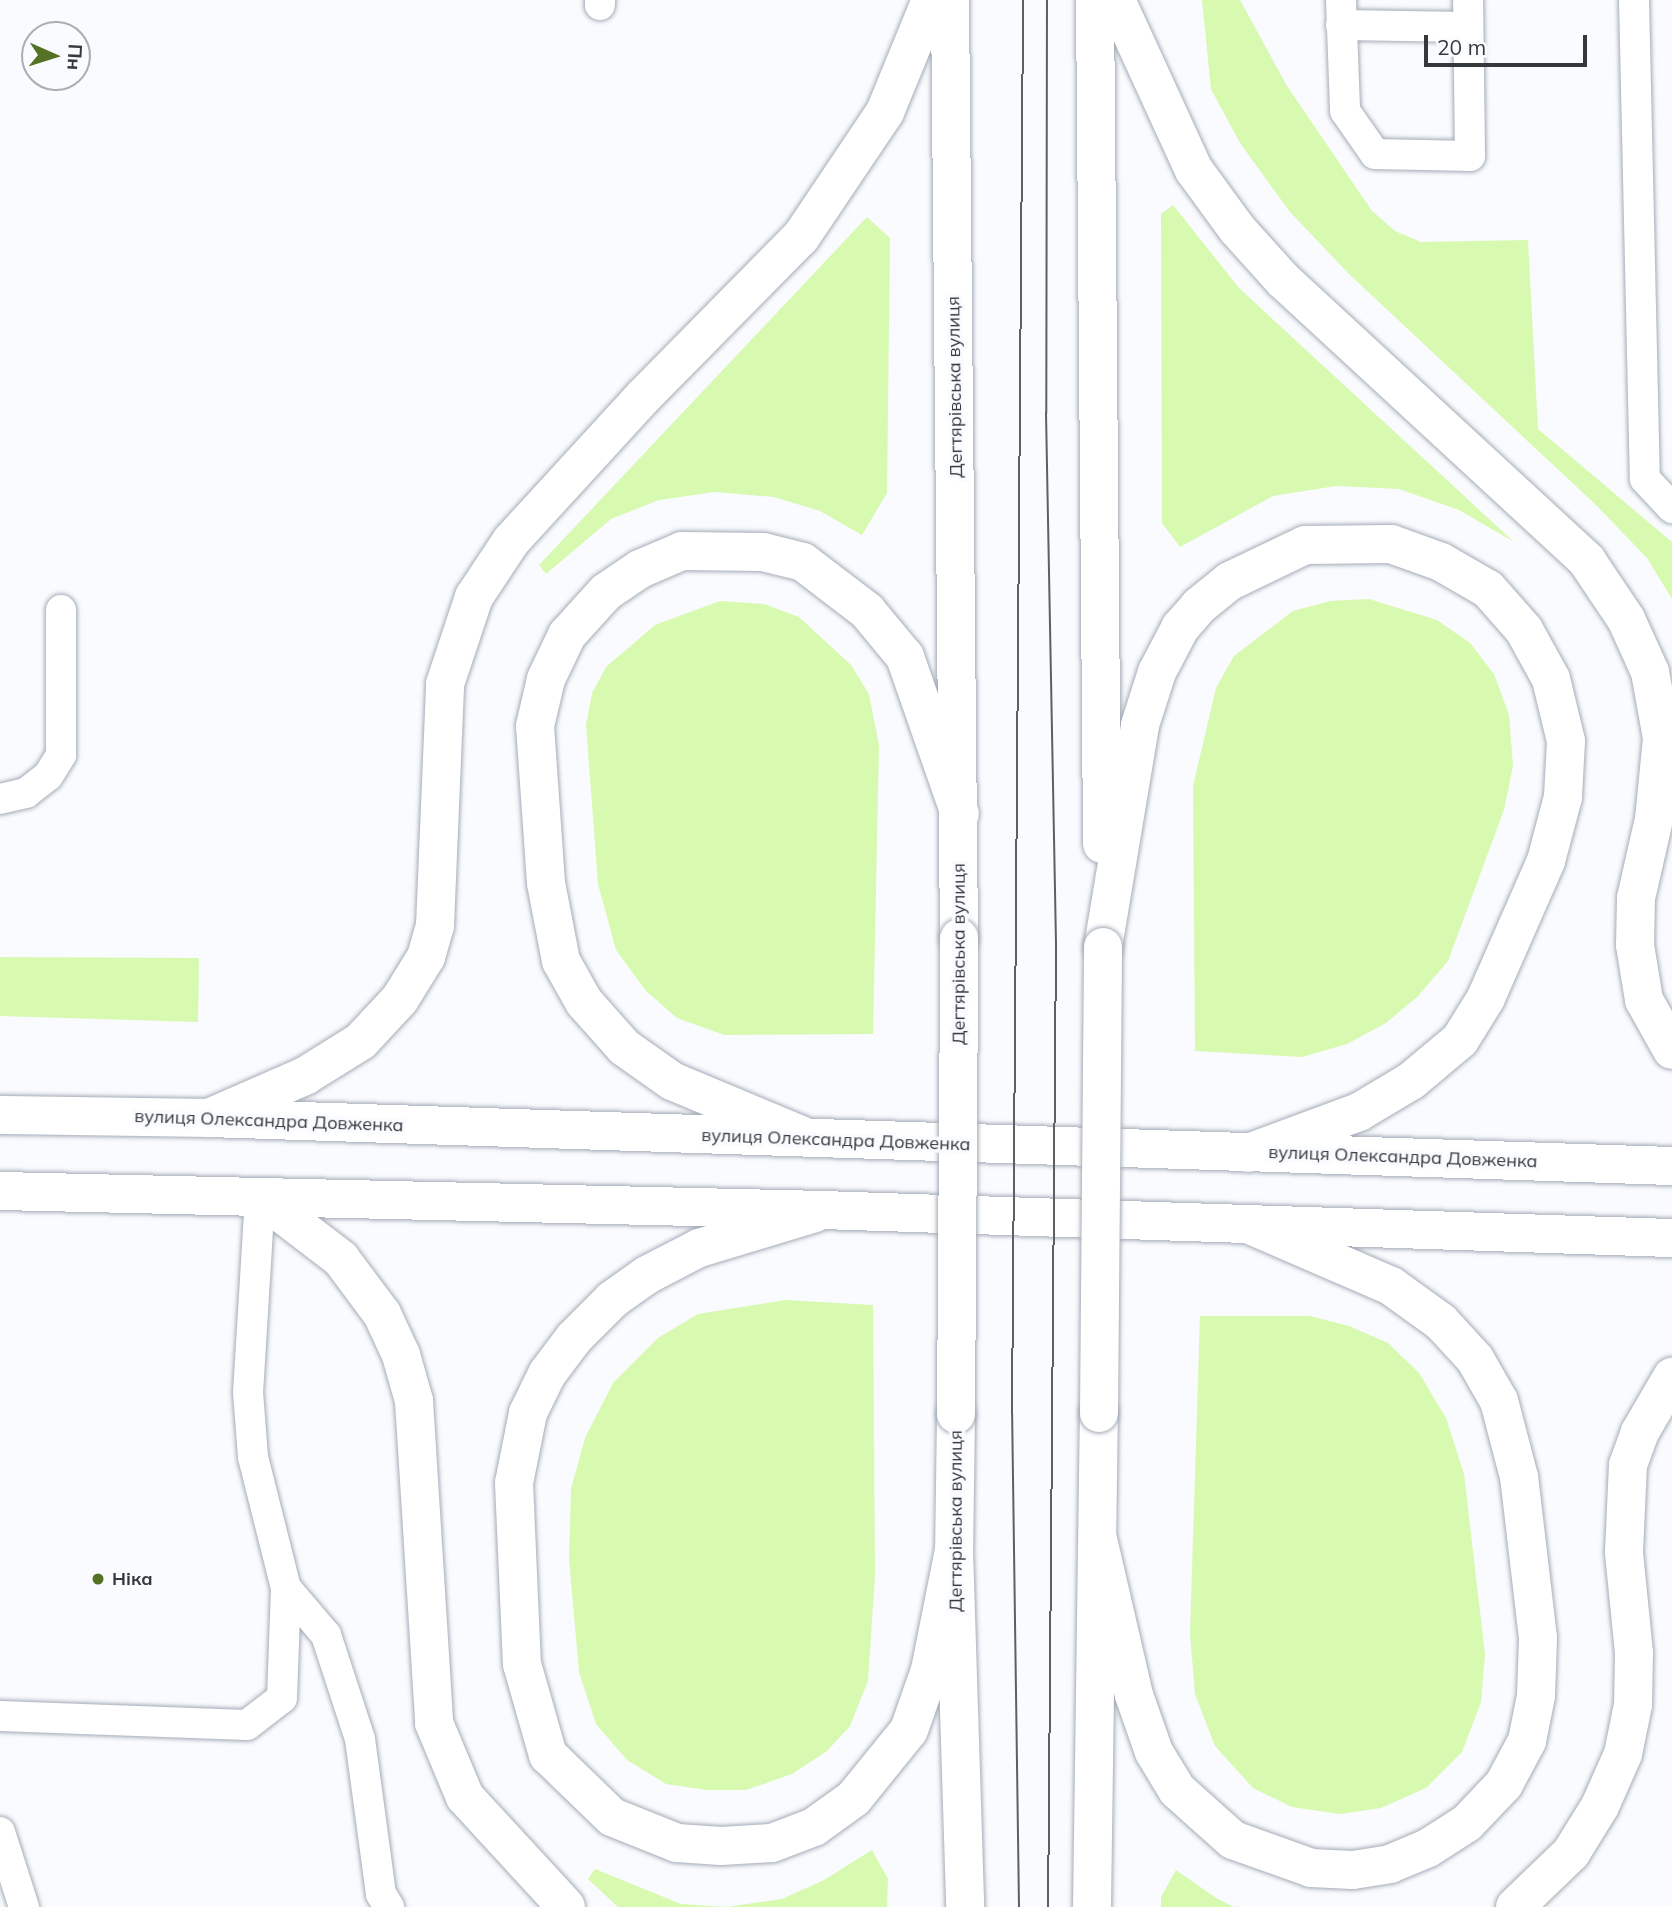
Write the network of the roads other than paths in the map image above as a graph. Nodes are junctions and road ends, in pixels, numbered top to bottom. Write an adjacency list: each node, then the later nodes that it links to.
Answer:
1 (932, 0): 15 (main road)
2 (950, 0): 11 (main road, Дегтярівська вулиця)
3 (1095, 0): 12 (main road)
4 (1116, 0): 13 (main road)
5 (1634, 0): 8 (lane)
6 (1341, 13): 7 (lane); 7 (lane)
7 (1468, 14)
8 (1663, 512)
9 (61, 610): 10 (lane)
10 (0, 800)
11 (960, 814): 16 (main road); 26 (main road, Дегтярівська вулиця, bridge)
12 (1103, 947): 17 (main road); 25 (main road, bridge)
13 (1672, 1050)
14 (0, 1115): 15 (main road, вулиця Олександра Довженка)
15 (209, 1118): 16 (main road, вулиця Олександра Довженка)
16 (817, 1140): 17 (main road, вулиця Олександра Довженка)
17 (1248, 1153): 18 (main road, вулиця Олександра Довженка)
18 (1672, 1166)
19 (0, 1191): 20 (main road)
20 (260, 1197): 21 (main road); 27 (lane); 32 (main road)
21 (822, 1210): 22 (main road); 26 (main road)
22 (1250, 1225): 23 (main road); 25 (main road)
23 (1672, 1238)
24 (1672, 1377): 35 (main road)
25 (1098, 1539): 34 (main road)
26 (954, 1550): 33 (main road, Дегтярівська вулиця)
27 (286, 1588): 28 (lane); 31 (lane)
28 (0, 1716)
29 (0, 1832): 30 (lane)
30 (24, 1907)
31 (389, 1907)
32 (566, 1907)
33 (965, 1907)
34 (1092, 1907)
35 (1515, 1907)

